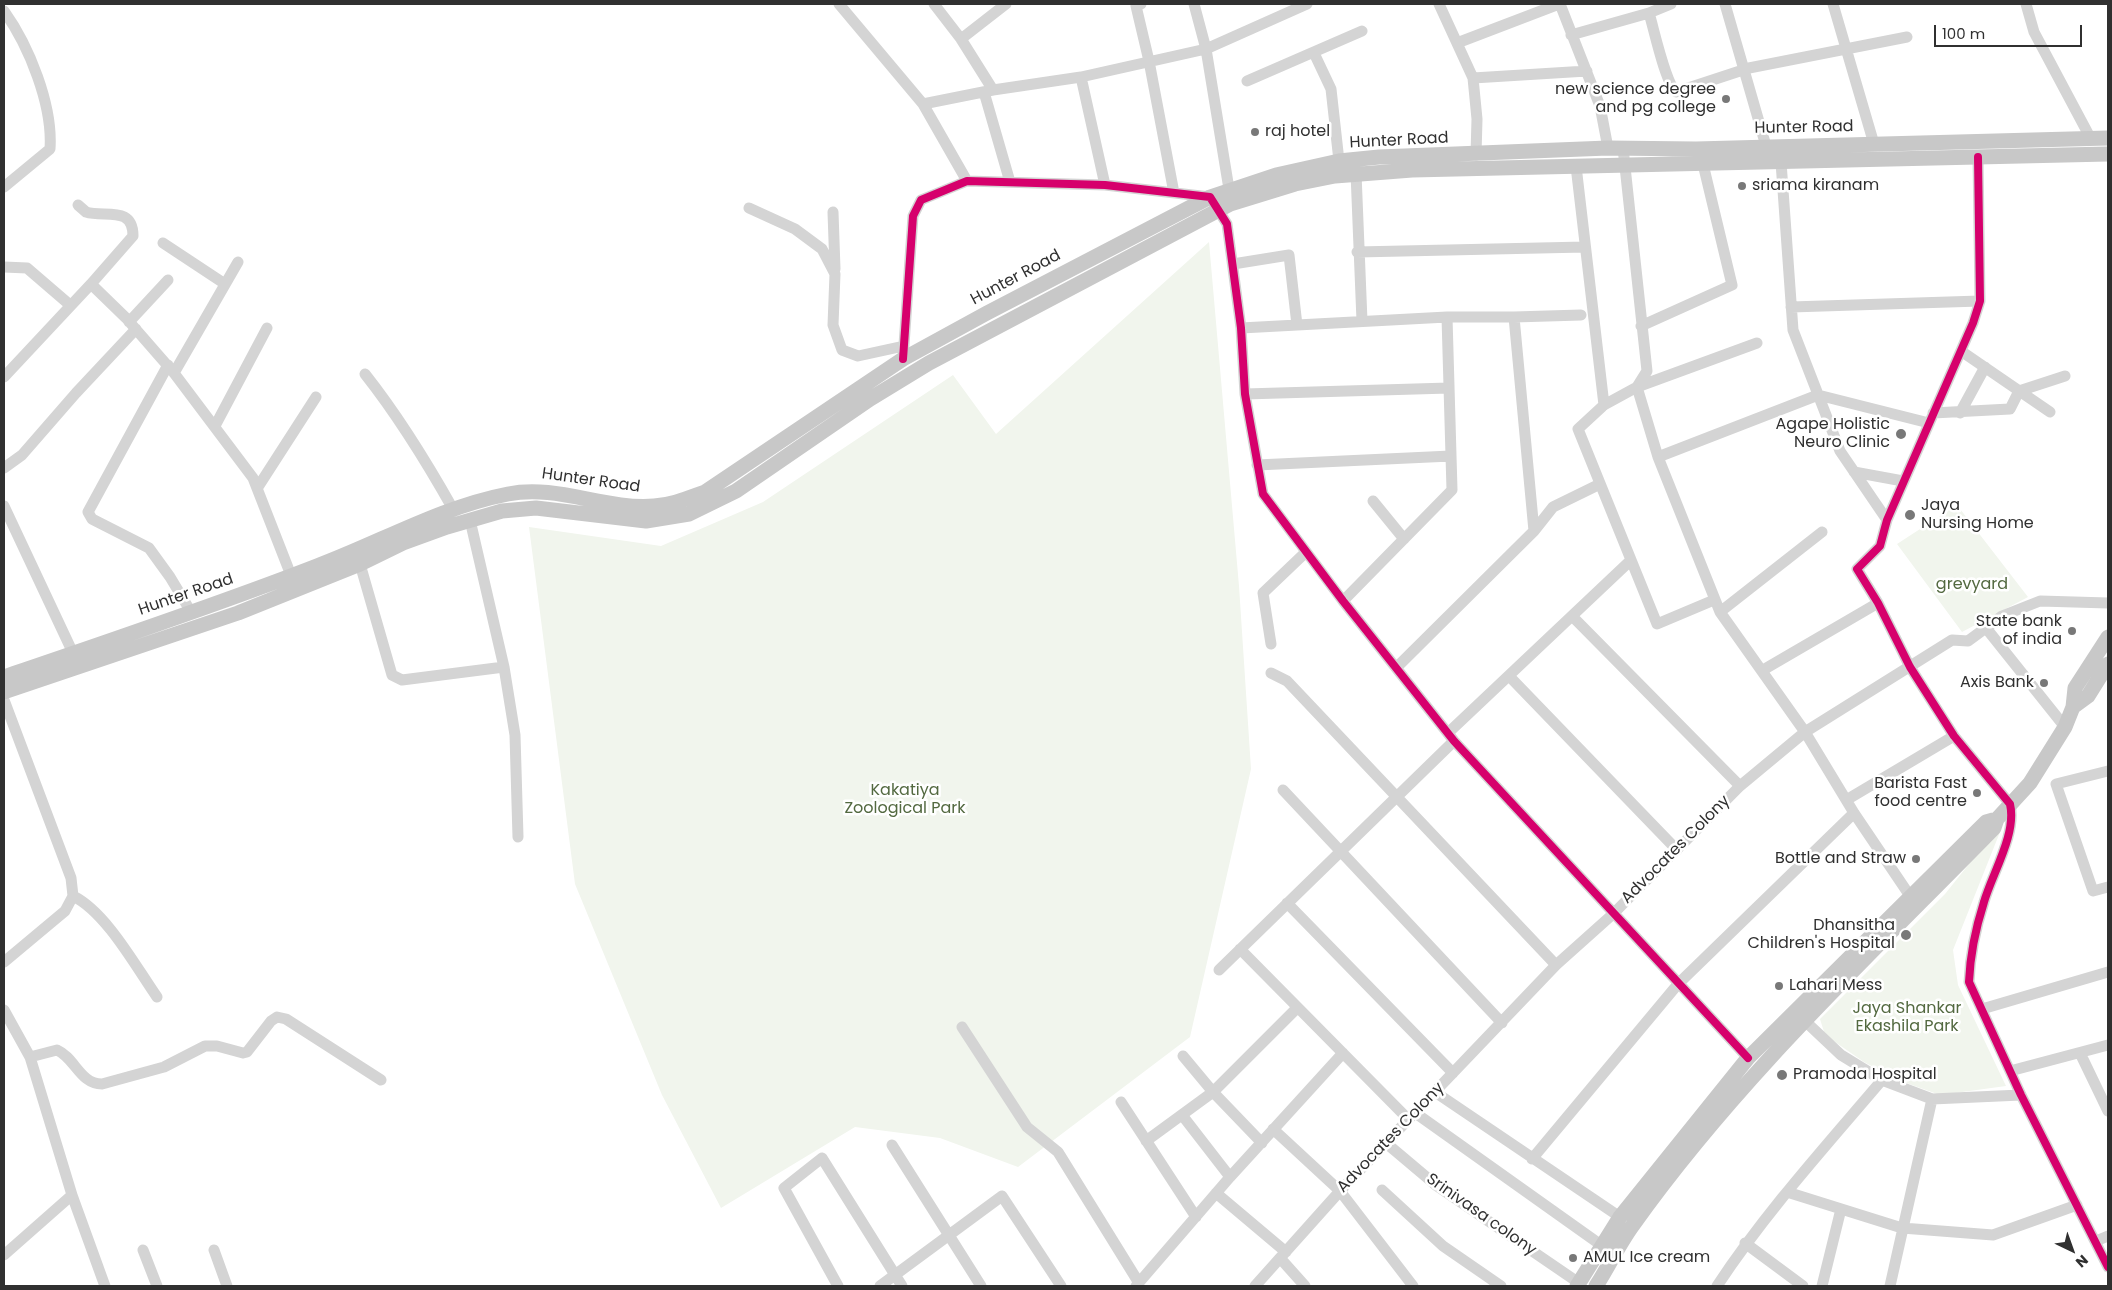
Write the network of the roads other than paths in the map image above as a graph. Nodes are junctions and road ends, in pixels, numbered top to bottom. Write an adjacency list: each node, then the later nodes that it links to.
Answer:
1 (839, 4): 32 (street)
2 (934, 4): 20 (street)
3 (1006, 4): 20 (street)
4 (1135, 4): 25 (street)
5 (1194, 4): 23 (street)
6 (1307, 4): 23 (street)
7 (1439, 4): 21 (street)
8 (1525, 4): 15 (street)
9 (1559, 4): 15 (street); 18 (street)
10 (1671, 4): 14 (street)
11 (1725, 4): 26 (street)
12 (1833, 4): 22 (street)
13 (2026, 4): 33 (street)
14 (1649, 13): 18 (street); 26 (street)
15 (1530, 15): 21 (street)
16 (6, 18): 50 (street)
17 (1362, 31): 24 (street)
18 (1571, 35): 27 (street)
19 (1907, 37): 22 (street)
20 (961, 39): 31 (street)
21 (1457, 43): 29 (street)
22 (1846, 47): 26 (street); 35 (street)
23 (1206, 49): 25 (street); 51 (street)
24 (1314, 53): 30 (street); 41 (street)
25 (1149, 61): 28 (street); 52 (street)
26 (1744, 69): 36 (street)
27 (1587, 70): 29 (street); 37 (street)
28 (1081, 77): 31 (street); 49 (street)
29 (1473, 78): 40 (street)
30 (1247, 81)
31 (989, 91): 32 (street); 48 (street)
32 (923, 104): 47 (street)
33 (2091, 138): 34 (main road, Hunter Road); 35 (main road, Hunter Road)
34 (2108, 138)
35 (1874, 144): 36 (main road, Hunter Road)
36 (1766, 146): 37 (main road, Hunter Road)
37 (1615, 148): 40 (main road, Hunter Road); 44 (street)
38 (2108, 154): 39 (main road, Hunter Road)
39 (1978, 157): 42 (main road, Hunter Road); 68 (street)
40 (1484, 159): 41 (main road, Hunter Road); 45 (main road, Hunter Road); 46 (main road, Hunter Road)
41 (1339, 161): 51 (main road, Hunter Road)
42 (1781, 162): 43 (main road, Hunter Road); 70 (street)
43 (1704, 164): 44 (main road, Hunter Road); 77 (street)
44 (1625, 165): 45 (main road, Hunter Road); 77 (street)
45 (1576, 166): 59 (street)
46 (1356, 173): 56 (main road, Hunter Road); 60 (street)
47 (966, 181): 48 (street); 82 (street)
48 (1010, 182): 49 (street)
49 (1105, 185): 52 (street)
50 (4, 188)
51 (1229, 189): 53 (main road, Hunter Road)
52 (1174, 193): 53 (street)
53 (1210, 197): 56 (street); 82 (main road, Hunter Road)
54 (78, 205): 66 (street)
55 (749, 208): 64 (street)
56 (1220, 210): 62 (street); 94 (main road, Hunter Road)
57 (833, 212): 64 (street)
58 (163, 243): 67 (street)
59 (1585, 248): 60 (street); 95 (street)
60 (1357, 252): 74 (street)
61 (238, 262): 67 (street)
62 (1233, 264): 75 (street); 79 (street)
63 (4, 267): 69 (street)
64 (835, 274): 82 (street)
65 (168, 280): 76 (street)
66 (91, 284): 69 (street); 76 (street)
67 (225, 284): 84 (street)
68 (1980, 301): 70 (street); 81 (street)
69 (70, 305): 86 (street)
70 (1791, 307): 92 (street)
71 (1581, 315): 73 (street)
72 (1447, 317): 73 (street); 74 (street); 89 (street)
73 (1514, 317): 113 (street)
74 (1362, 322): 75 (street)
75 (1297, 325): 79 (street)
76 (133, 326): 84 (street); 103 (street)
77 (1642, 326): 88 (street)
78 (268, 328): 99 (street)
79 (1241, 328): 91 (street)
80 (1757, 343): 88 (street)
81 (1961, 351): 83 (street); 98 (street)
82 (904, 353): 94 (main road, Hunter Road)
83 (1985, 367): 90 (street); 96 (street)
84 (171, 369): 99 (street); 124 (street)
85 (365, 374): 110 (street)
86 (4, 376)
87 (2065, 376): 90 (street)
88 (1637, 387): 95 (street); 101 (street)
89 (1449, 388): 91 (street); 100 (street)
90 (2019, 391): 96 (street); 97 (street)
91 (1245, 394): 102 (street)
92 (1818, 394): 98 (street); 101 (street); 104 (street)
93 (316, 397): 107 (street)
94 (849, 405): 110 (main road, Hunter Road); 111 (main road, Hunter Road)
95 (1604, 405): 106 (street)
96 (1960, 412): 98 (street)
97 (2050, 412)
98 (1931, 418): 105 (street)
99 (215, 426): 107 (street)
100 (1451, 456): 102 (street); 115 (street)
101 (1658, 457): 120 (street)
102 (1257, 465): 116 (street)
103 (4, 468)
104 (1854, 472): 105 (street); 112 (street)
105 (1903, 481): 112 (street)
106 (1600, 484): 113 (street); 117 (street)
107 (258, 487): 119 (street)
108 (1373, 501): 115 (street)
109 (4, 506): 130 (street)
110 (453, 509): 119 (main road, Hunter Road)
111 (470, 520): 118 (main road, Hunter Road); 132 (street)
112 (1887, 520): 123 (street)
113 (1534, 530): 134 (street)
114 (1822, 532): 125 (street)
115 (1404, 539): 121 (street)
116 (1306, 552): 121 (street); 129 (street)
117 (1630, 561): 120 (street); 126 (street)
118 (360, 564): 119 (main road, Hunter Road); 132 (street)
119 (294, 583): 124 (main road, Hunter Road); 139 (main road, Hunter Road)
120 (1714, 600): 125 (street)
121 (1343, 601): 134 (street)
122 (2108, 602): 127 (street, Advocates Colony)
123 (1878, 603): 133 (street); 135 (street)
124 (191, 612): 130 (main road, Hunter Road)
125 (1720, 612): 135 (street)
126 (1572, 616): 137 (street); 147 (street)
127 (1986, 628): 133 (street, Advocates Colony); 142 (street)
128 (2108, 637): 141 (main road)
129 (1270, 644)
130 (73, 653): 138 (main road, Hunter Road)
131 (2108, 664): 141 (main road)
132 (504, 667): 154 (street)
133 (1910, 667): 143 (street, Advocates Colony); 144 (street)
134 (1396, 668): 145 (street)
135 (1763, 670): 143 (street)
136 (1271, 673): 149 (street)
137 (1508, 676): 145 (street); 155 (street)
138 (4, 677)
139 (4, 692)
140 (4, 700): 158 (street)
141 (2073, 707): 142 (main road)
142 (2066, 727): 151 (main road)
143 (1805, 732): 147 (street, Advocates Colony); 150 (street)
144 (1954, 736): 150 (street); 151 (street)
145 (1451, 737): 149 (street); 161 (street)
146 (2108, 771): 157 (street)
147 (1740, 786): 155 (street, Advocates Colony)
148 (1283, 790): 156 (street)
149 (1397, 796): 156 (street); 164 (street)
150 (1848, 799): 152 (street)
151 (2010, 804): 153 (main road); 170 (street)
152 (1854, 813): 159 (street); 167 (street)
153 (1996, 819): 159 (main road); 172 (main road)
154 (518, 837)
155 (1677, 850): 161 (street, Advocates Colony)
156 (1340, 852): 160 (street); 173 (street)
157 (2108, 887)
158 (73, 896): 163 (street); 168 (street)
159 (1910, 896): 180 (main road)
160 (1287, 903): 162 (street); 182 (street)
161 (1613, 914): 164 (street, Advocates Colony); 167 (street)
162 (1240, 949): 165 (street); 169 (street)
163 (4, 962)
164 (1556, 966): 173 (street, Advocates Colony)
165 (1219, 970)
166 (2108, 972): 170 (street)
167 (1678, 984): 180 (street); 198 (street)
168 (157, 997)
169 (1297, 1008): 176 (street); 185 (street)
170 (1982, 1009): 181 (street)
171 (4, 1010): 179 (street)
172 (1805, 1021): 184 (street); 235 (main road)
173 (1502, 1023): 182 (street, Advocates Colony)
174 (962, 1026): 222 (street)
175 (2108, 1045): 177 (street)
176 (1343, 1053): 192 (street); 193 (street)
177 (2080, 1053): 181 (street); 190 (street)
178 (1183, 1056): 185 (street)
179 (30, 1057): 183 (street); 204 (street)
180 (1748, 1058): 208 (main road)
181 (2010, 1071): 187 (street)
182 (1453, 1073): 186 (street, Advocates Colony)
183 (381, 1080)
184 (1882, 1080): 188 (street); 202 (street)
185 (1213, 1092): 191 (street); 195 (street)
186 (1434, 1092): 192 (street, Advocates Colony); 198 (street)
187 (2021, 1095): 188 (street); 205 (street)
188 (1932, 1099): 209 (street)
189 (1121, 1102): 194 (street)
190 (2108, 1111)
191 (1182, 1115): 194 (street); 199 (street)
192 (1411, 1116): 196 (street, Advocates Colony); 214 (street)
193 (1273, 1130): 195 (street); 201 (street)
194 (1146, 1141): 207 (street)
195 (1262, 1143): 199 (street)
196 (1386, 1143): 201 (street, Advocates Colony); 223 (street, Srinivasa colony)
197 (892, 1145): 210 (street)
198 (1532, 1159): 208 (street)
199 (1230, 1177): 203 (street)
200 (1382, 1190): 234 (street)
201 (1340, 1192): 218 (street, Advocates Colony); 233 (street)
202 (1786, 1192): 206 (street); 213 (street)
203 (1216, 1193): 207 (street); 218 (street)
204 (72, 1195): 217 (street); 224 (street)
205 (2077, 1205): 209 (street); 212 (street)
206 (1840, 1209): 209 (street); 238 (street)
207 (1196, 1217): 222 (street)
208 (1620, 1217): 214 (main road)
209 (1902, 1228): 239 (street)
210 (949, 1235): 220 (street); 229 (street); 230 (street)
211 (2108, 1236): 212 (street)
212 (2096, 1241): 219 (street)
213 (1746, 1243): 236 (street); 237 (street)
214 (1601, 1245): 223 (main road)
215 (143, 1250): 225 (street)
216 (214, 1250): 221 (street)
217 (4, 1255)
218 (1283, 1255): 231 (street, Advocates Colony); 232 (street)
219 (2108, 1267)
220 (895, 1275): 226 (street); 227 (street); 228 (street)
221 (223, 1285)
222 (1138, 1285)
223 (1578, 1285)
224 (105, 1286)
225 (157, 1286)
226 (838, 1286)
227 (880, 1286)
228 (902, 1286)
229 (981, 1286)
230 (1060, 1286)
231 (1255, 1286)
232 (1304, 1286)
233 (1412, 1286)
234 (1501, 1286)
235 (1596, 1286)
236 (1717, 1286)
237 (1803, 1286)
238 (1822, 1286)
239 (1890, 1286)

